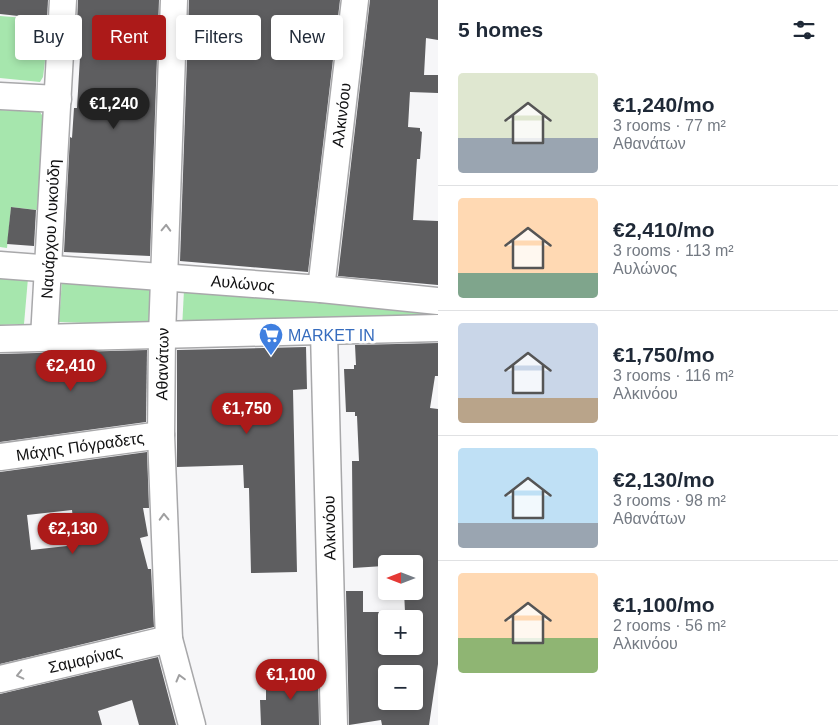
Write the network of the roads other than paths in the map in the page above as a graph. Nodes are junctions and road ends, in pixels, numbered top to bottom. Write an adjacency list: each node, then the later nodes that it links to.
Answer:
1 (63, 0): 5 (street, Ναυάρχου Λυκούδη)
2 (174, 0): 8 (street, Αθανάτων, one-way to 2)
3 (355, 0): 9 (street, Αλκινόου)
4 (0, 96): 5 (street)
5 (58, 99): 7 (street, Ναυάρχου Λυκούδη)
6 (0, 265): 7 (street, Αυλώνος)
7 (48, 270): 8 (street, Αυλώνος); 14 (street, Ναυάρχου Λυκούδη)
8 (164, 276): 9 (street, Αυλώνος); 13 (street, Αθανάτων)
9 (321, 289): 10 (street, Αυλώνος)
10 (438, 301)
11 (438, 328): 12 (street)
12 (324, 332): 13 (street); 21 (street, Αλκινόου)
13 (162, 336): 14 (street); 16 (street, Αθανάτων)
14 (44, 338): 15 (street)
15 (0, 339)
16 (161, 435): 17 (street, Μάχης Πόγραδετς); 18 (street, Αθανάτων, one-way to 16)
17 (0, 457)
18 (169, 639): 19 (street, Σαμαρίνας, one-way to 19); 20 (street, Αθανάτων, one-way to 18)
19 (0, 679)
20 (192, 725)
21 (334, 725)

